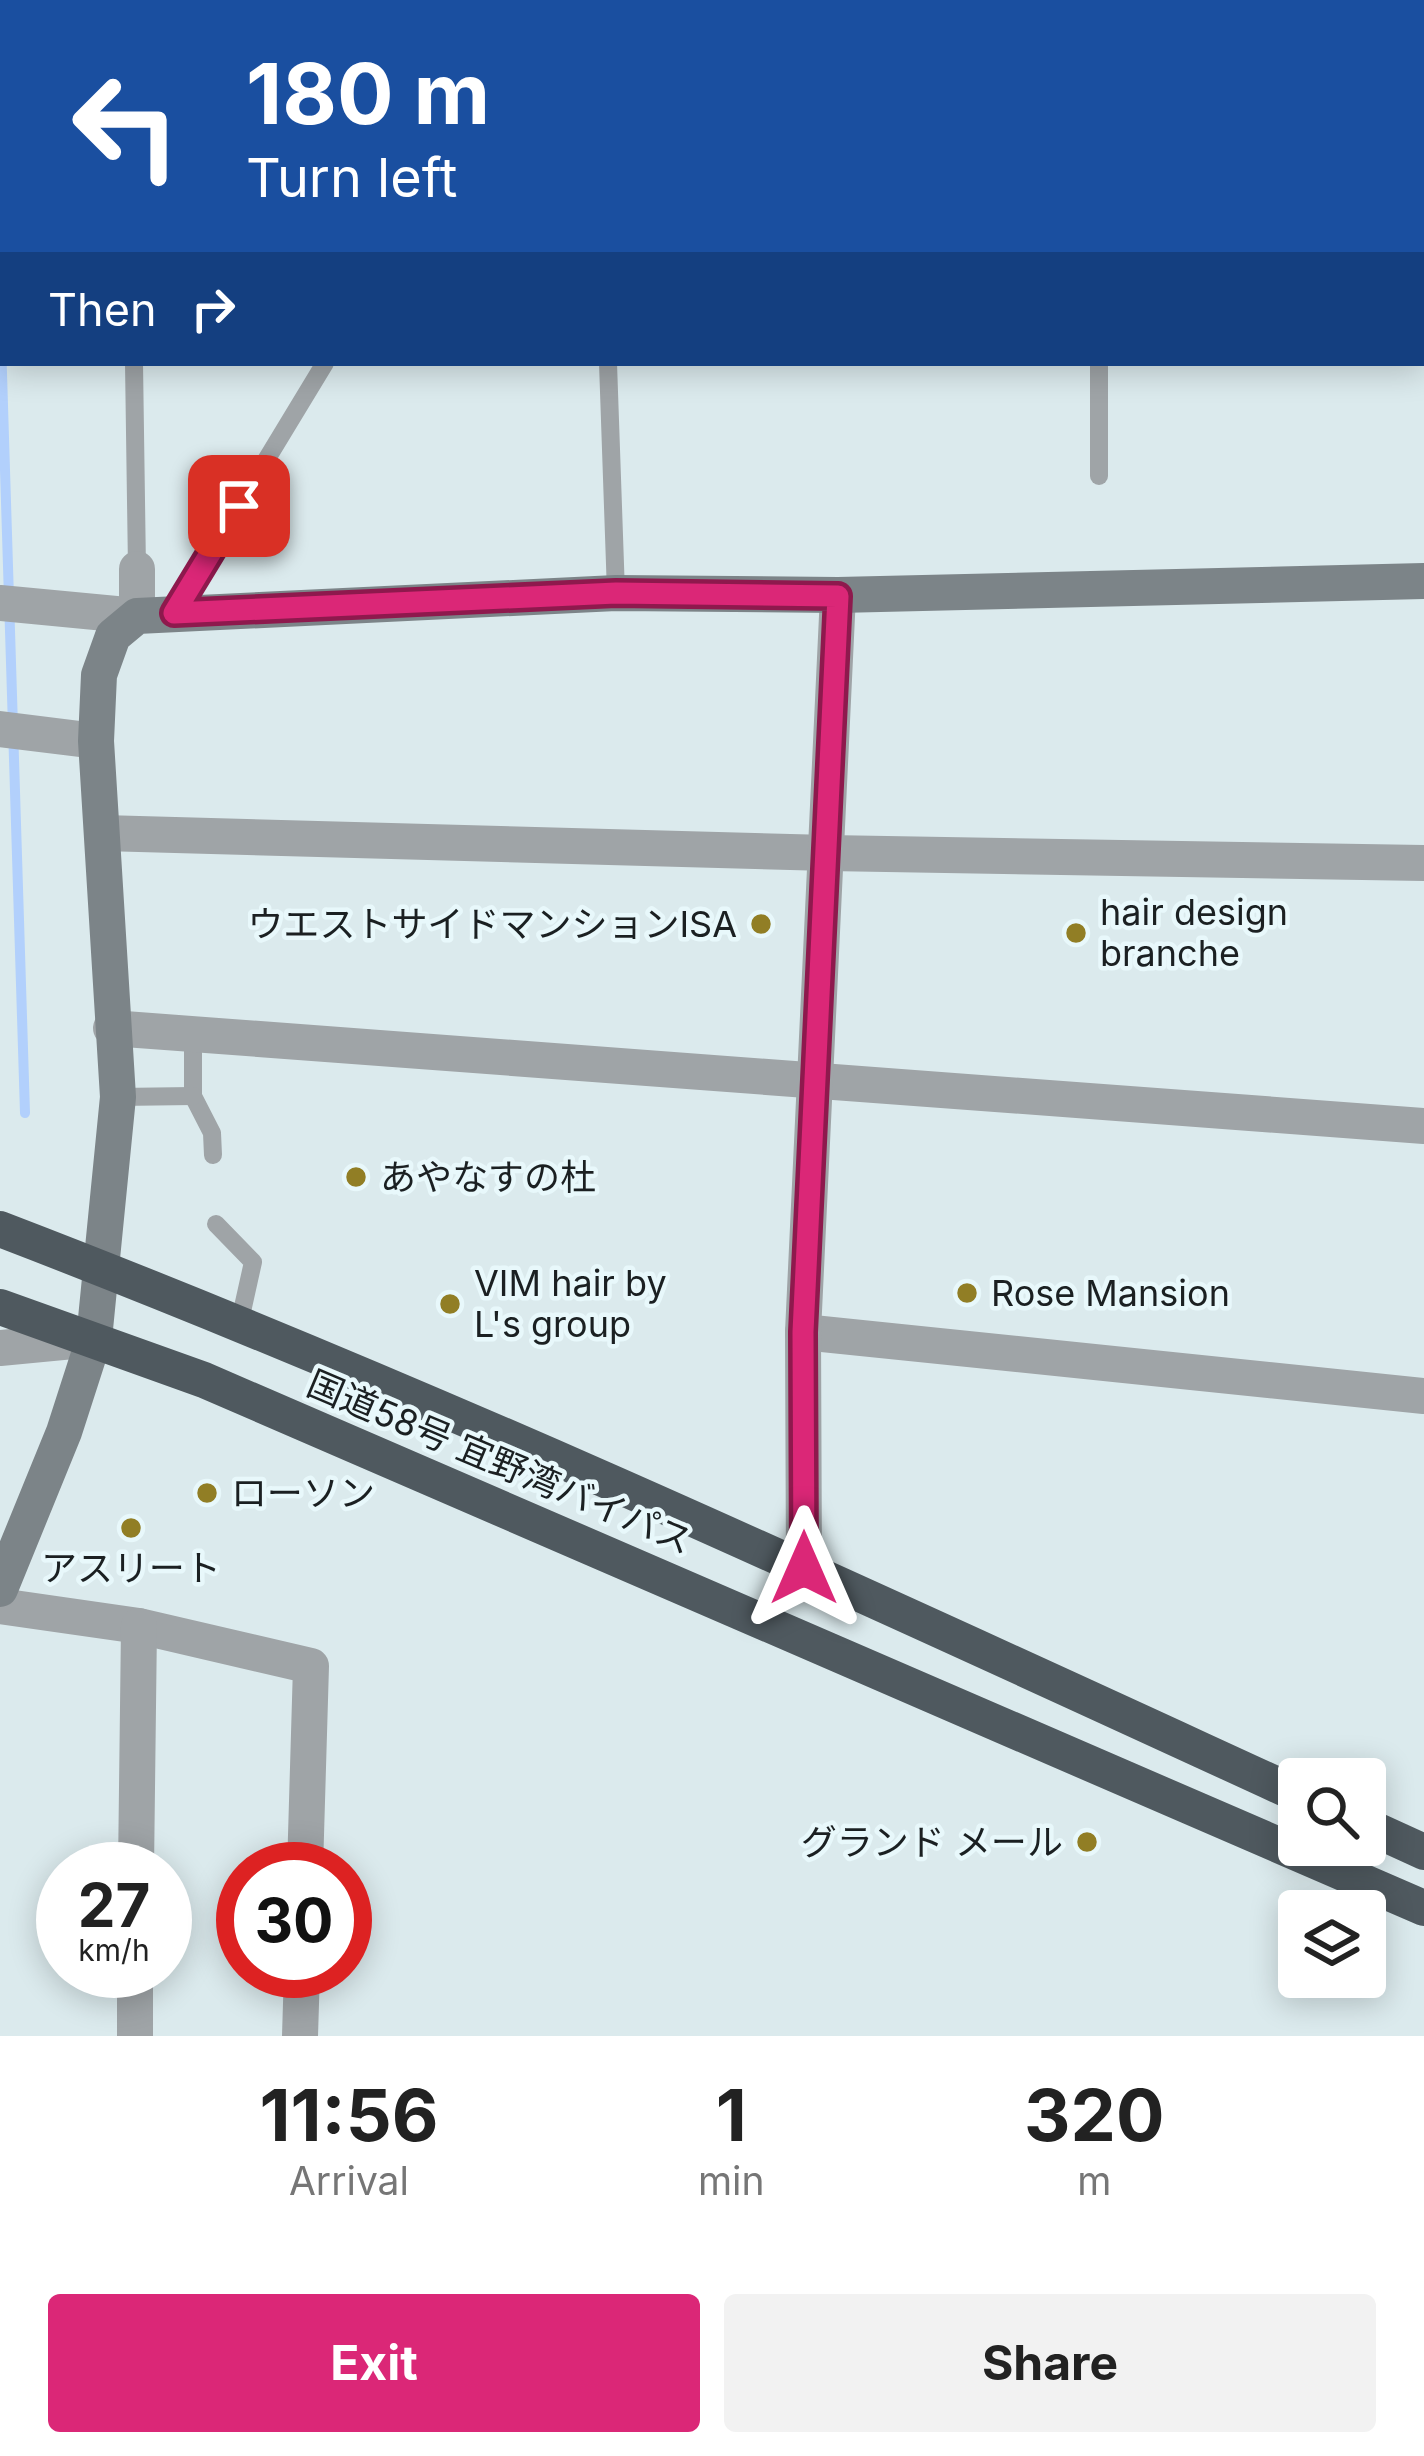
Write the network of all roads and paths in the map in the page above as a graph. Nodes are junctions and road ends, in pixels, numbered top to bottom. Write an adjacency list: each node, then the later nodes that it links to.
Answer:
1 (134, 366): 6 (lane)
2 (323, 366): 11 (lane)
3 (608, 366): 8 (lane)
4 (1099, 366): 5 (lane)
5 (1099, 476)
6 (136, 569): 12 (street)
7 (1424, 581): 9 (street)
8 (616, 593): 9 (street); 11 (street)
9 (838, 596): 16 (street)
10 (12, 603): 12 (street)
11 (174, 613): 12 (street)
12 (137, 616): 14 (street)
13 (15, 730): 14 (street)
14 (96, 741): 15 (street)
15 (103, 833): 16 (street); 18 (street)
16 (828, 853): 17 (street); 20 (street)
17 (1424, 863)
18 (111, 1028): 19 (street); 22 (street)
19 (193, 1035): 20 (street); 21 (lane)
20 (812, 1082): 23 (street); 30 (street)
21 (193, 1096): 22 (lane); 24 (lane)
22 (118, 1097): 27 (street)
23 (1424, 1126)
24 (212, 1155)
25 (216, 1224): 29 (lane)
26 (0, 1229): 27 (highway, 国道58号 宜野湾バイパス)
27 (103, 1269): 29 (highway, 国道58号 宜野湾バイパス); 31 (street)
28 (0, 1307): 31 (highway, 国道58号 宜野湾バイパス)
29 (239, 1325): 34 (highway, 国道58号 宜野湾バイパス)
30 (803, 1332): 33 (street); 34 (street)
31 (94, 1340): 32 (street); 35 (street); 43 (highway, 国道58号 宜野湾バイパス)
32 (0, 1348)
33 (1424, 1396)
34 (804, 1568): 38 (highway, 国道58号 宜野湾バイパス)
35 (0, 1589)
36 (0, 1606): 37 (street)
37 (139, 1626): 40 (street); 41 (street)
38 (1278, 1785)
39 (1386, 1835): 42 (highway)
40 (136, 1842)
41 (306, 1842)
42 (1424, 1852)
43 (1424, 1908)
44 (135, 1998): 46 (street)
45 (302, 1998): 47 (street)
46 (135, 2036)
47 (301, 2036)

